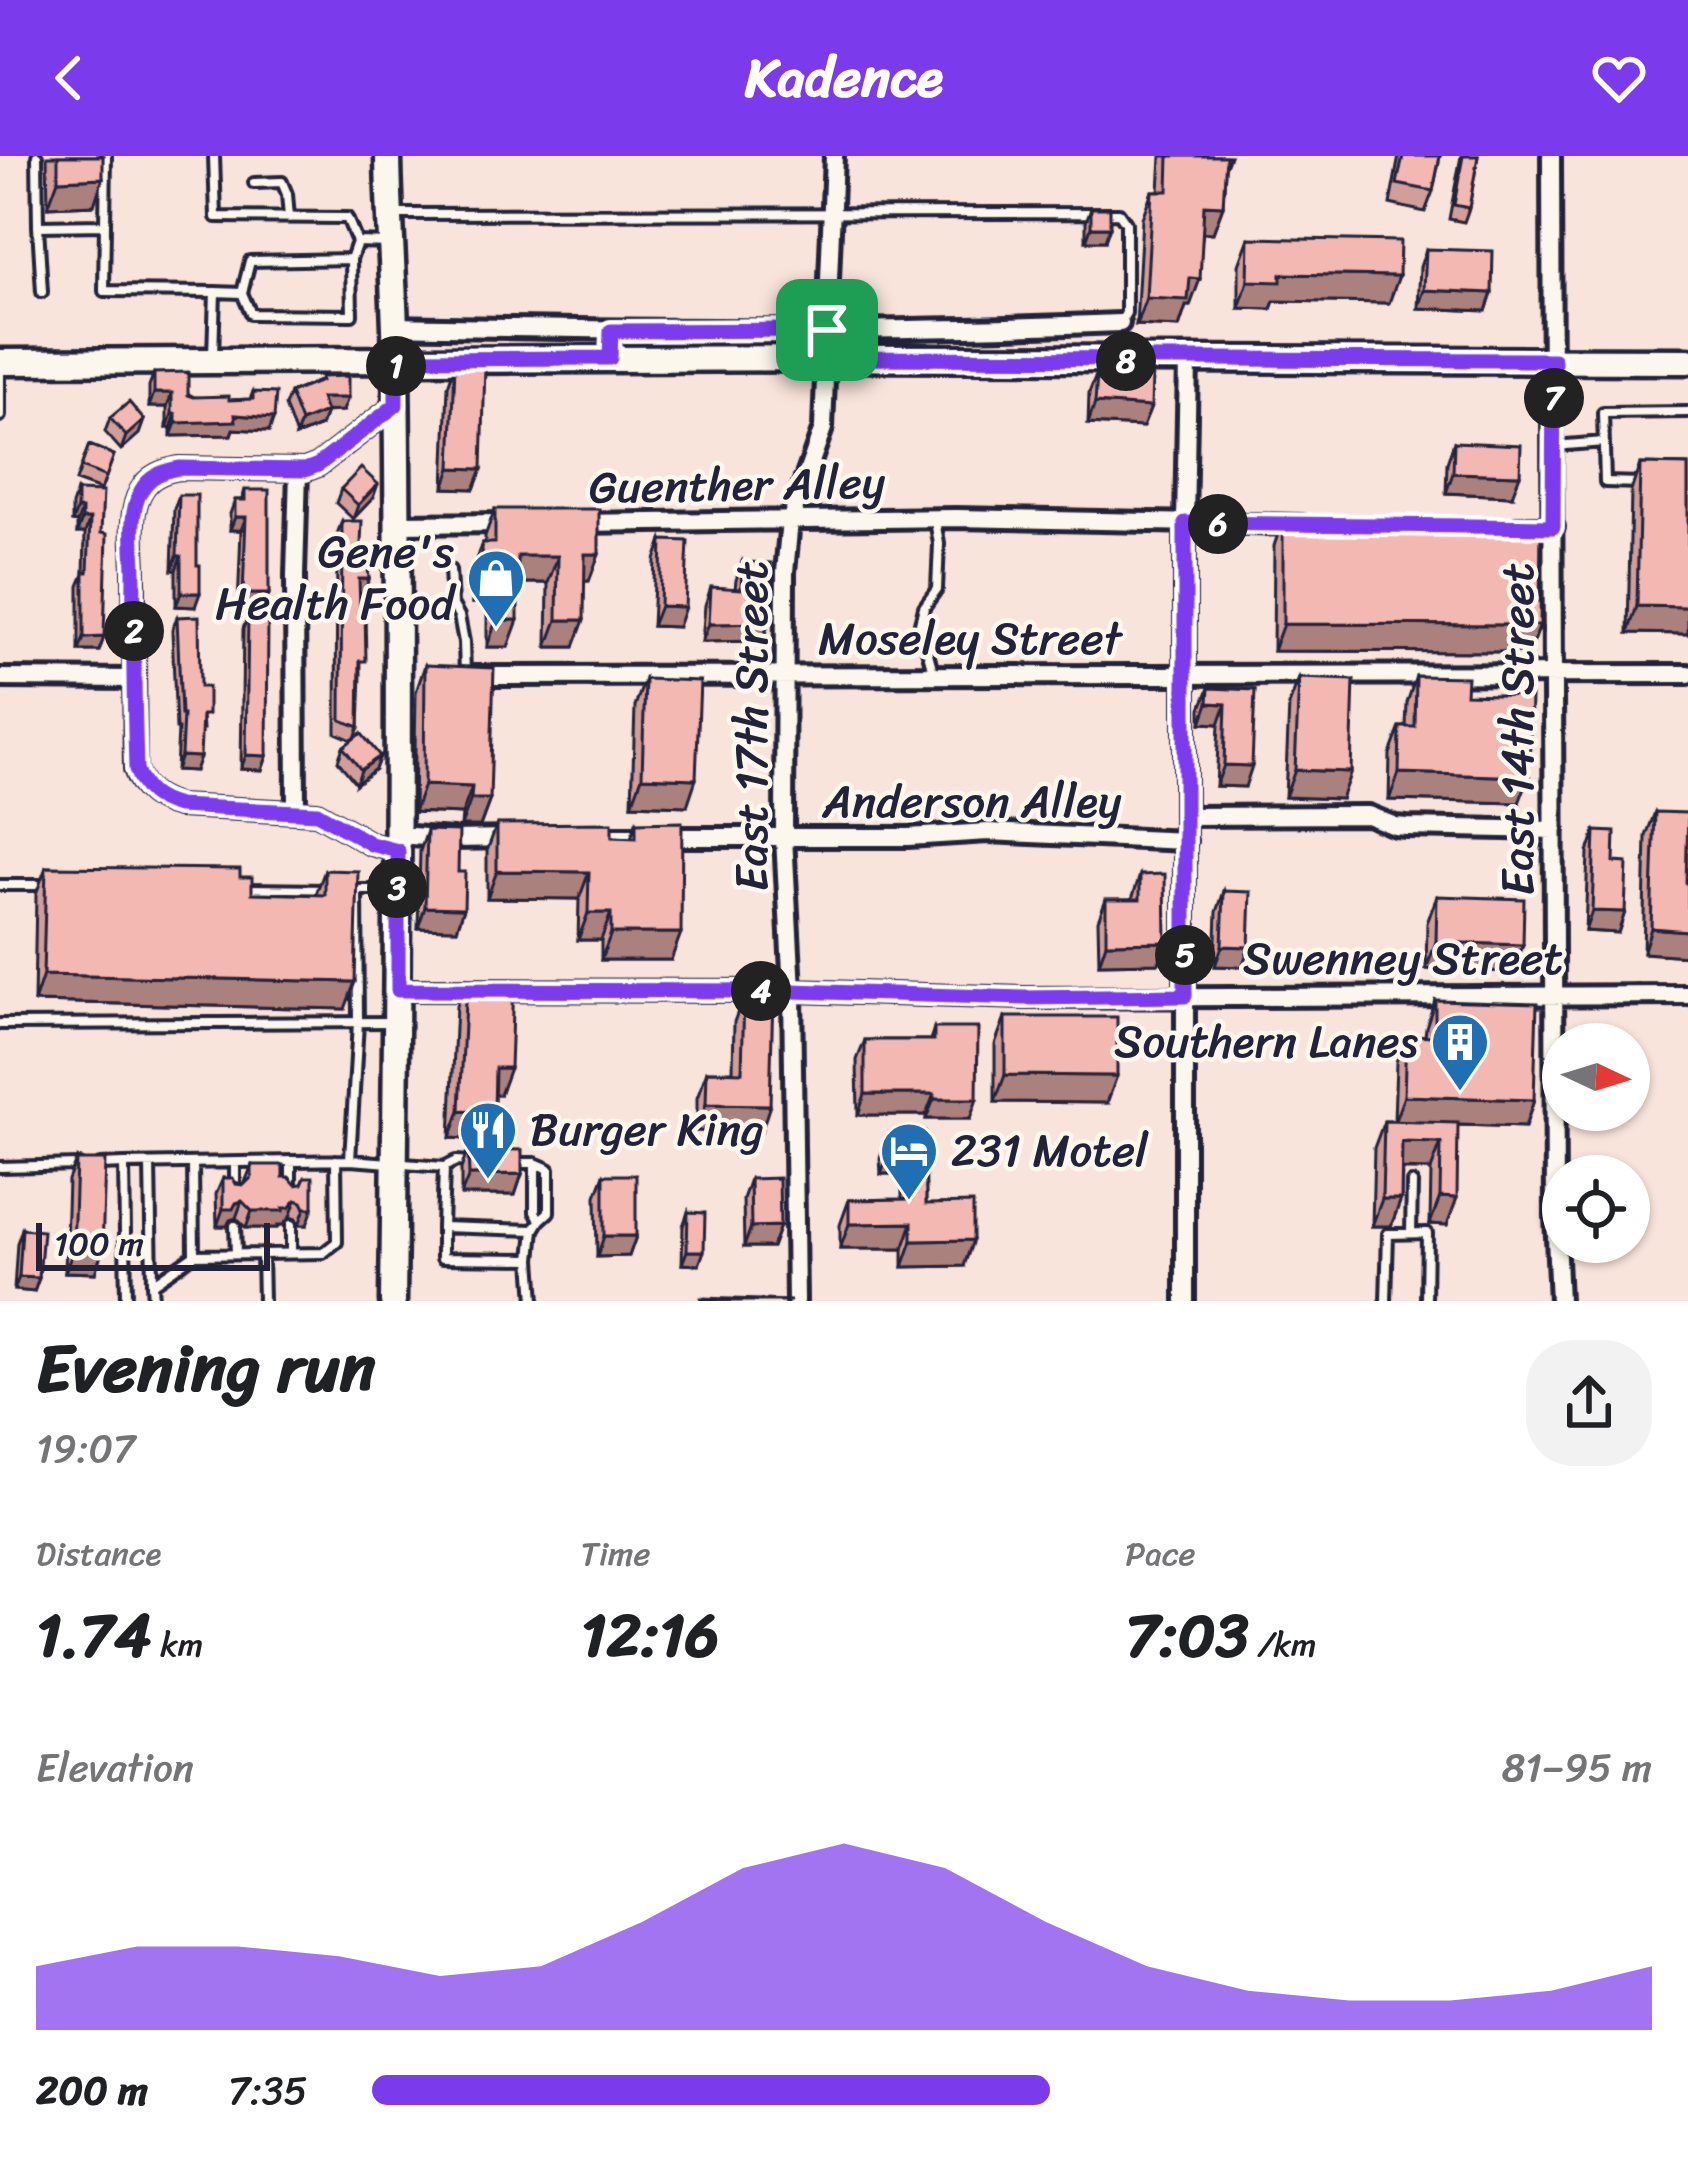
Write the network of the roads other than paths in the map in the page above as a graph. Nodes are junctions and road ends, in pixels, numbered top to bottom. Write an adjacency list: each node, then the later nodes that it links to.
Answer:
1 (37, 156): 14 (lane)
2 (106, 156): 13 (lane)
3 (214, 156): 7 (lane)
4 (388, 156): 11 (street)
5 (834, 156): 10 (street, East 17th Street)
6 (1551, 156): 28 (street, East 14th Street)
7 (215, 183): 8 (lane); 12 (lane)
8 (231, 183)
9 (254, 183): 12 (lane)
10 (832, 213): 11 (lane); 21 (lane); 23 (street, East 17th Street)
11 (390, 214): 16 (street)
12 (289, 218): 15 (lane)
13 (104, 225): 14 (lane); 19 (lane)
14 (38, 226): 18 (lane)
15 (357, 242): 16 (lane); 17 (lane)
16 (391, 243): 22 (street)
17 (351, 259): 20 (lane); 20 (lane)
18 (41, 292)
19 (215, 292): 20 (lane); 29 (lane)
20 (242, 293)
21 (1120, 323): 23 (street)
22 (394, 326): 24 (street); 27 (street)
23 (827, 330): 24 (street); 26 (street, East 17th Street)
24 (611, 331): 25 (street)
25 (610, 358): 26 (street); 27 (street)
26 (827, 358): 30 (street); 41 (street, East 17th Street)
27 (396, 359): 29 (street); 33 (street)
28 (1554, 360): 30 (street); 31 (street); 37 (street, East 14th Street)
29 (213, 361): 32 (street)
30 (1188, 361): 44 (street)
31 (1688, 361)
32 (0, 362): 35 (lane)
33 (396, 405): 38 (street); 45 (street)
34 (1688, 412): 36 (lane)
35 (0, 416)
36 (1604, 442): 37 (lane); 39 (lane)
37 (1554, 446): 48 (street, East 14th Street)
38 (298, 471): 58 (street); 59 (street)
39 (1646, 484)
40 (935, 518): 41 (street, Guenther Alley); 44 (street, Guenther Alley); 53 (lane, Guenther Alley)
41 (790, 521): 43 (street, Guenther Alley); 52 (street, East 17th Street)
42 (536, 523): 45 (street, Guenther Alley)
43 (559, 523)
44 (1185, 523): 46 (street, Guenther Alley); 50 (street)
45 (397, 524): 66 (street)
46 (1323, 525)
47 (1508, 527): 48 (street)
48 (1553, 527): 54 (street, East 14th Street)
49 (450, 570): 56 (lane)
50 (1184, 674): 53 (street, Moseley Street); 54 (street, Moseley Street); 60 (street)
51 (1688, 674): 54 (street, Moseley Street)
52 (784, 675): 53 (street, Moseley Street); 56 (street, Moseley Street); 63 (street, East 17th Street)
53 (934, 675)
54 (1554, 675): 61 (street, East 14th Street)
55 (442, 676): 56 (street, Moseley Street)
56 (465, 676)
57 (0, 678): 58 (street)
58 (133, 679): 59 (street)
59 (296, 811): 66 (street)
60 (1186, 816): 61 (street, Anderson Alley); 65 (street)
61 (1554, 830): 74 (street, East 14th Street)
62 (571, 837): 63 (street, Anderson Alley)
63 (784, 837): 65 (street, Anderson Alley); 73 (street, East 17th Street)
64 (523, 838): 66 (street)
65 (1186, 841): 76 (street)
66 (398, 843): 71 (street)
67 (0, 885): 68 (lane)
68 (48, 885)
69 (238, 889): 70 (lane)
70 (357, 890): 71 (lane); 77 (lane)
71 (397, 890): 72 (street)
72 (398, 990): 73 (street, Swenney Street); 78 (street)
73 (792, 991): 76 (street, Swenney Street); 111 (street, East 17th Street)
74 (1554, 995): 75 (street, Swenney Street); 76 (street, Swenney Street); 115 (street, East 14th Street)
75 (1688, 995)
76 (1185, 996): 112 (street)
77 (358, 1022): 78 (lane); 79 (lane); 81 (lane)
78 (396, 1022): 89 (street)
79 (0, 1024)
80 (336, 1160): 81 (lane); 82 (lane); 101 (lane)
81 (350, 1160): 89 (lane)
82 (291, 1161): 83 (lane); 94 (lane)
83 (235, 1162): 86 (lane); 93 (lane)
84 (476, 1162): 91 (lane)
85 (495, 1162): 98 (lane)
86 (193, 1163): 88 (lane); 103 (lane)
87 (124, 1164): 88 (lane); 90 (lane); 106 (lane)
88 (149, 1164): 105 (lane)
89 (393, 1164): 91 (lane); 109 (street)
90 (0, 1167)
91 (443, 1167): 97 (lane)
92 (1412, 1184): 99 (lane)
93 (235, 1194)
94 (291, 1194)
95 (291, 1225): 101 (lane)
96 (236, 1226): 102 (lane)
97 (442, 1227): 98 (lane); 104 (lane)
98 (534, 1230): 104 (lane)
99 (1411, 1234): 113 (lane); 114 (lane)
100 (262, 1254): 101 (lane); 102 (lane); 108 (lane)
101 (291, 1254)
102 (236, 1255): 103 (lane)
103 (194, 1256): 105 (lane)
104 (531, 1259): 110 (lane)
105 (152, 1284): 107 (lane)
106 (126, 1301)
107 (153, 1301)
108 (263, 1301)
109 (393, 1301)
110 (534, 1301)
111 (796, 1301)
112 (1185, 1301)
113 (1386, 1301)
114 (1426, 1301)
115 (1559, 1301)

